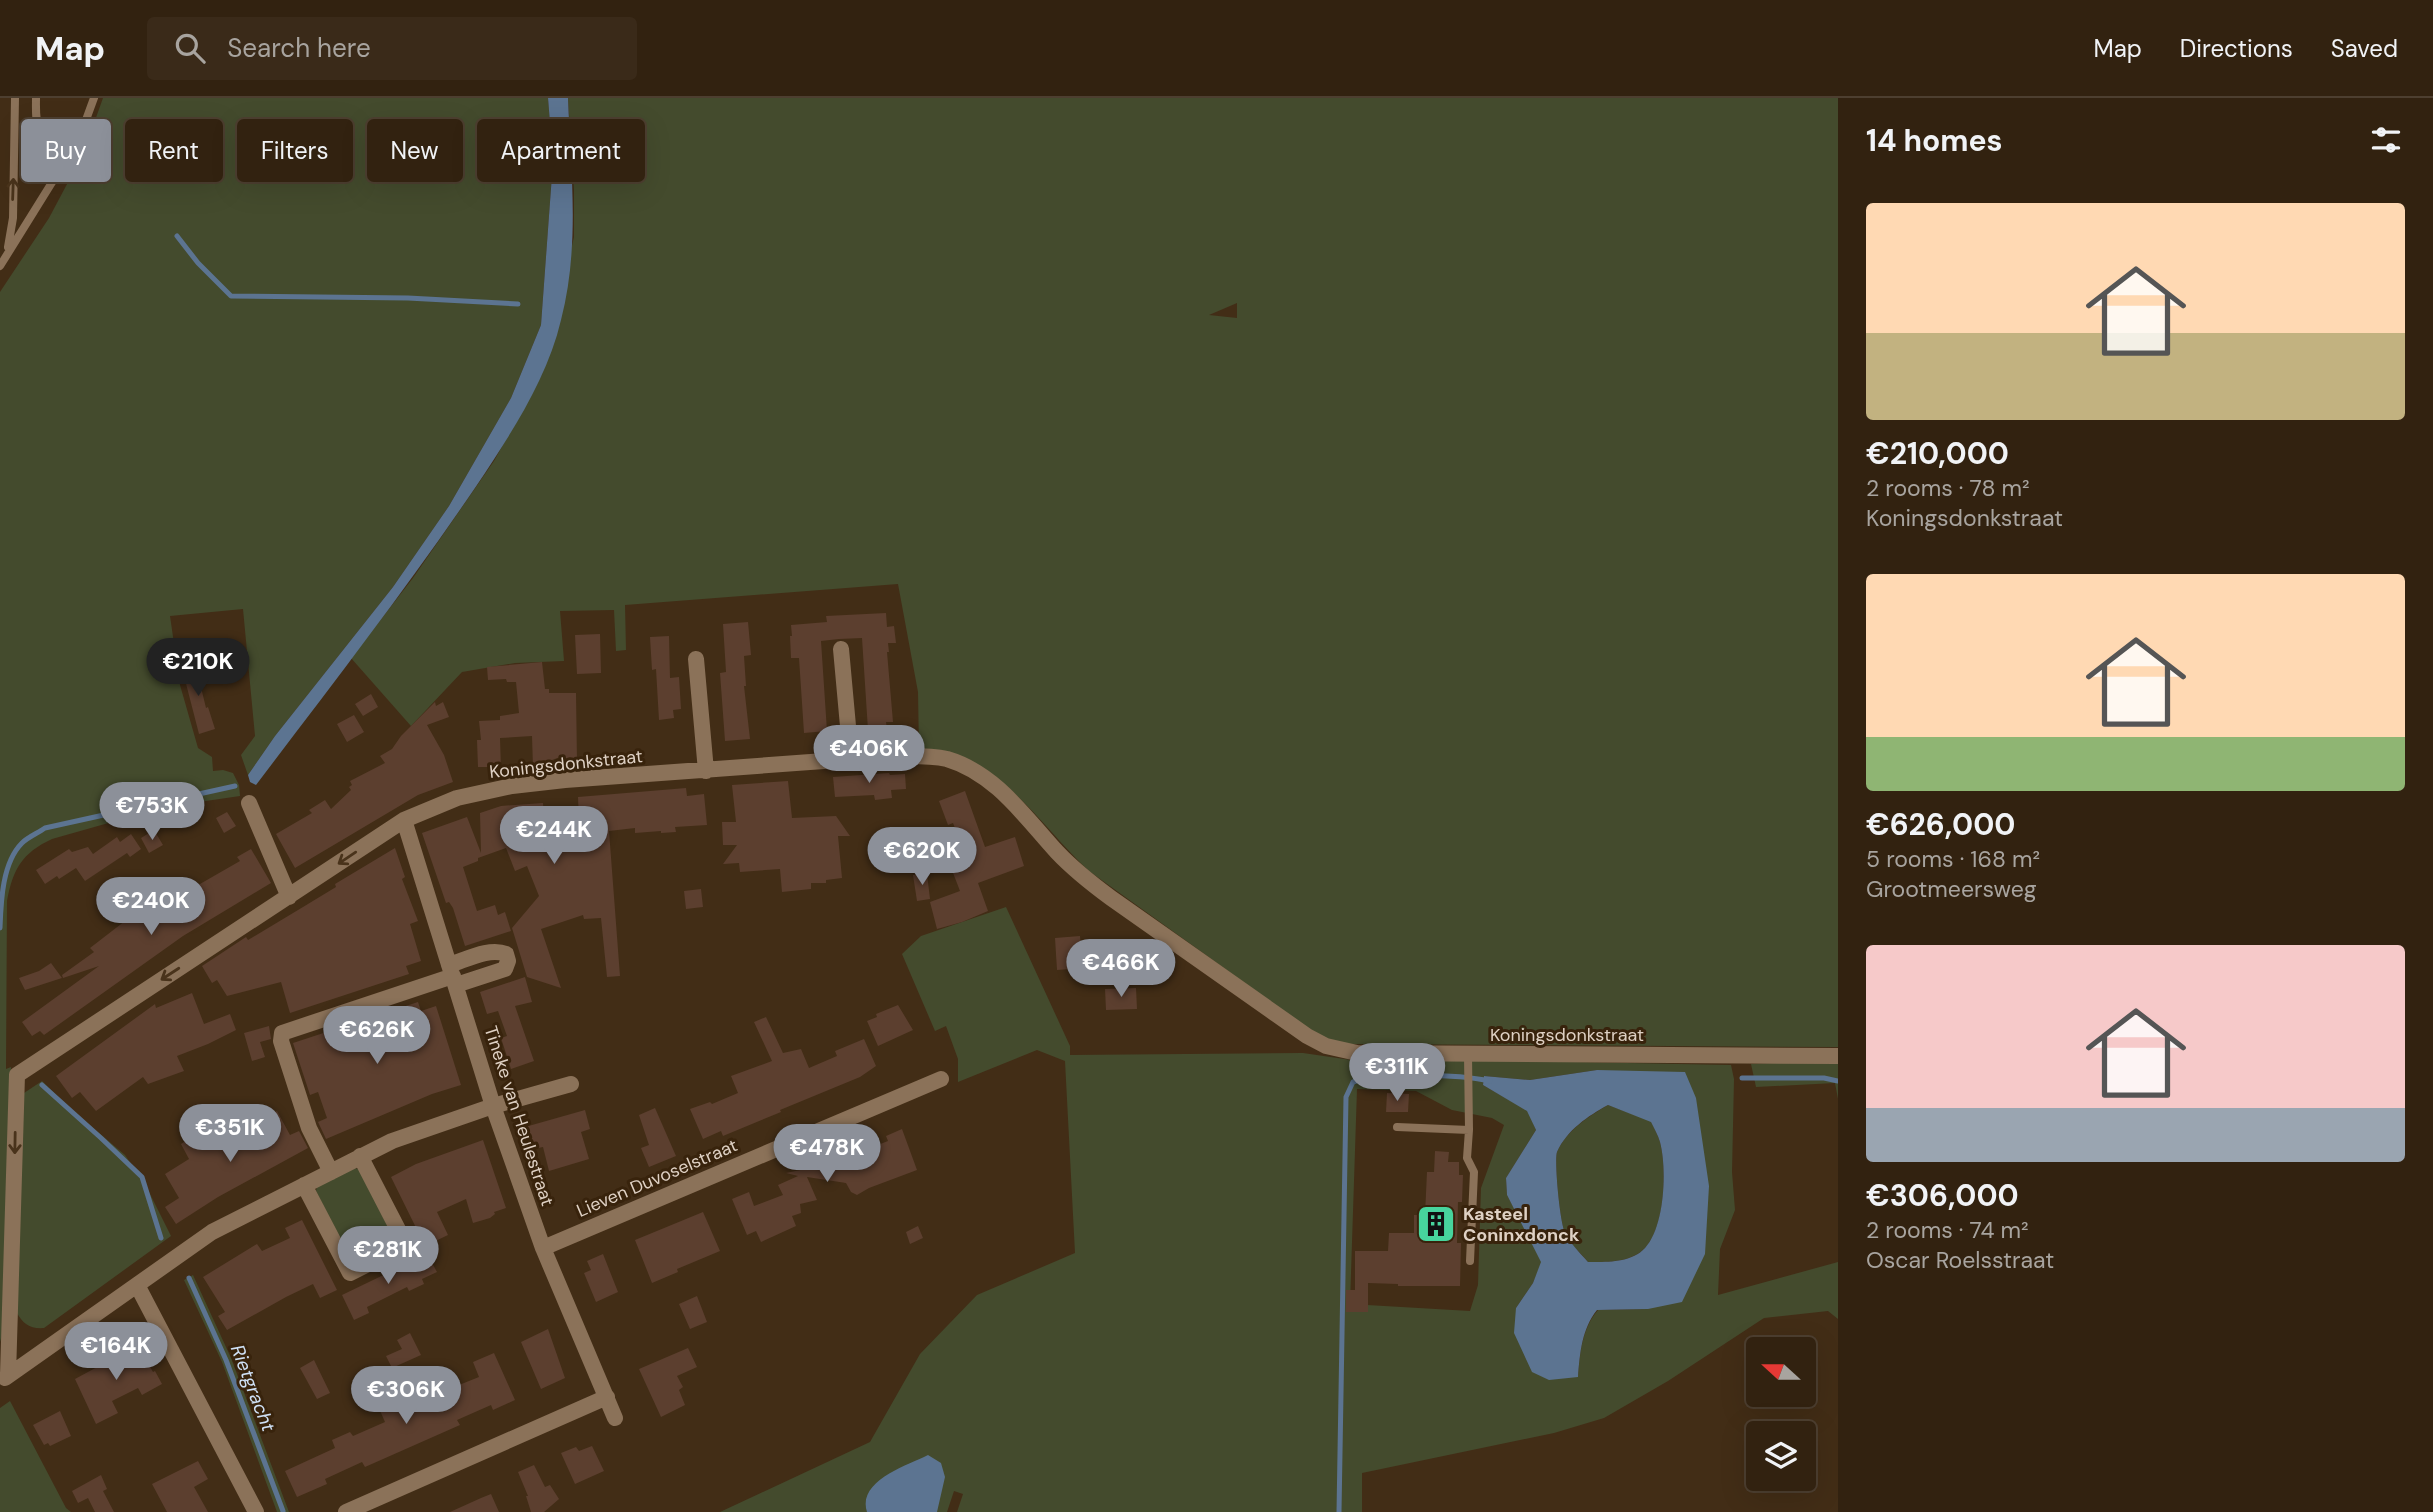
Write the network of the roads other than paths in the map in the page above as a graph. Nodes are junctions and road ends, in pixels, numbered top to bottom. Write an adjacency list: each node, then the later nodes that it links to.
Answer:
1 (15, 98): 7 (lane, one-way to 1)
2 (36, 98): 4 (lane)
3 (94, 98): 5 (lane)
4 (37, 119)
5 (86, 119)
6 (53, 182): 7 (lane)
7 (5, 256): 8 (lane)
8 (0, 266)
9 (841, 649): 11 (street)
10 (696, 659): 12 (street)
11 (851, 759): 12 (street, Koningsdonkstraat); 18 (street, Koningsdonkstraat)
12 (706, 771): 14 (street, Koningsdonkstraat)
13 (250, 803): 15 (street)
14 (404, 820): 15 (street, Koningsdonkstraat, one-way to 15); 16 (street, Tineke van Heulestraat)
15 (289, 897): 30 (street, Koningsdonkstraat, one-way to 30)
16 (453, 975): 21 (street, Tineke van Heulestraat); 25 (street)
17 (1838, 1056): 18 (street, Koningsdonkstraat)
18 (1469, 1062): 23 (lane)
19 (941, 1079): 27 (street, Lieven Duvoselstraat)
20 (571, 1084): 21 (street)
21 (493, 1106): 24 (street); 27 (street, Tineke van Heulestraat)
22 (1397, 1127): 23 (lane)
23 (1469, 1130): 28 (lane)
24 (360, 1156): 25 (street); 26 (street)
25 (331, 1171): 26 (street)
26 (304, 1185): 29 (street)
27 (543, 1248): 31 (street, Tineke van Heulestraat)
28 (1471, 1261)
29 (137, 1285): 30 (street); 33 (street)
30 (4, 1379)
31 (607, 1397): 32 (street, Tineke van Heulestraat); 34 (street)
32 (615, 1418)
33 (256, 1512)
34 (346, 1512)

